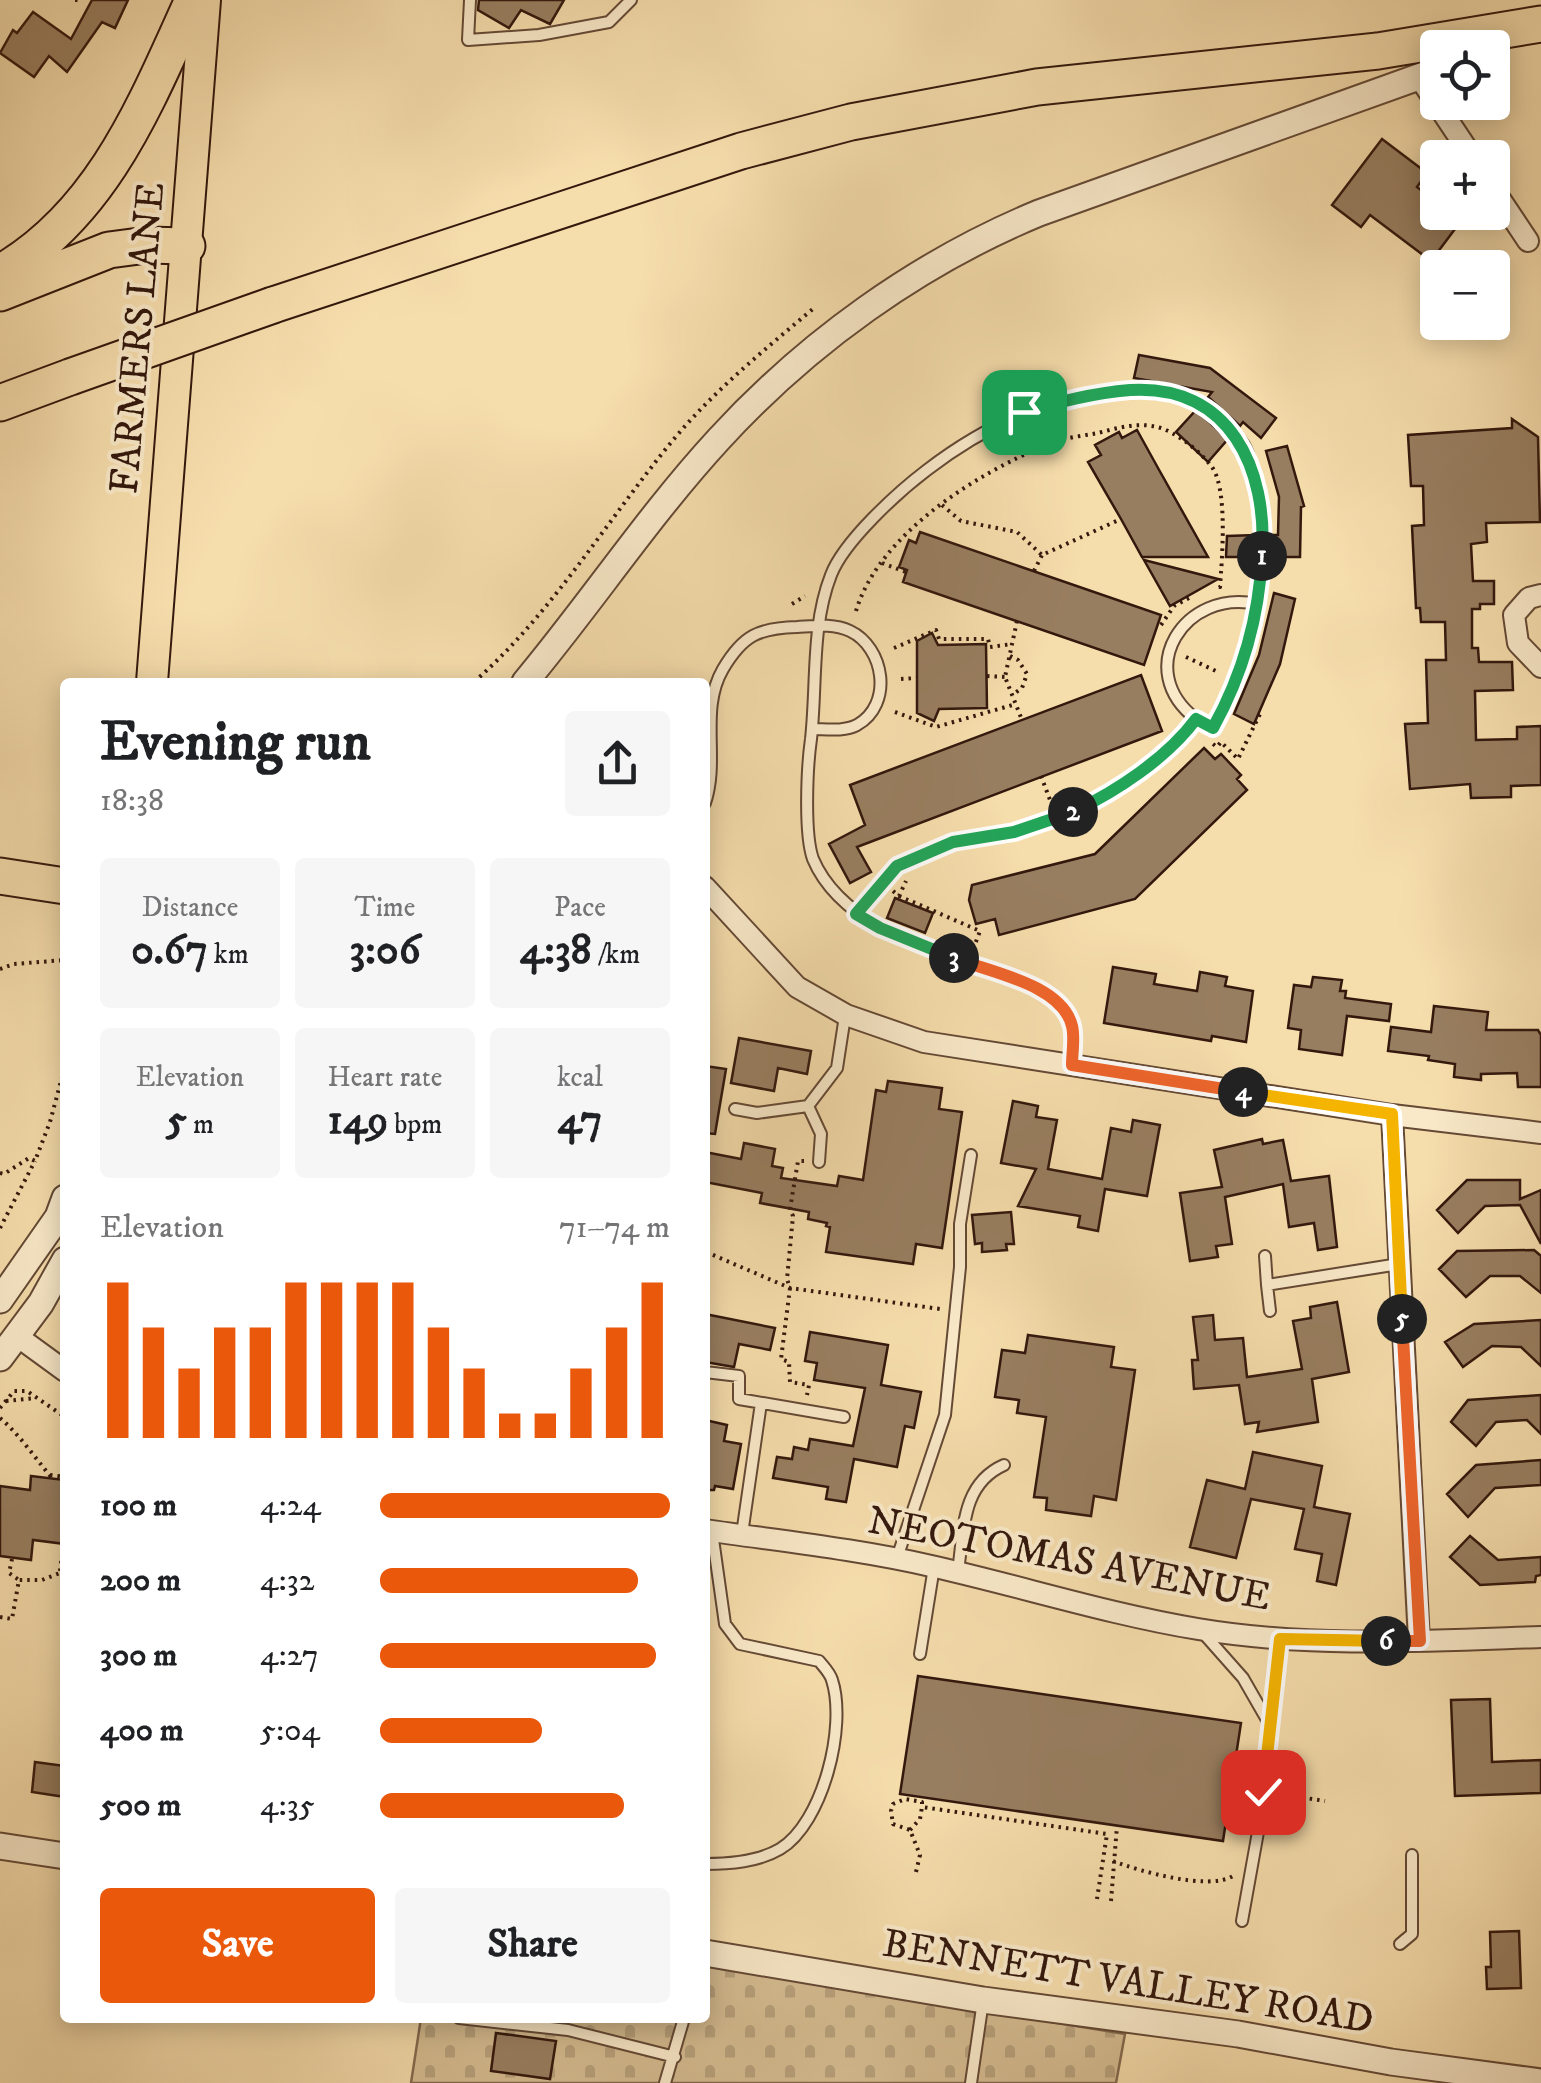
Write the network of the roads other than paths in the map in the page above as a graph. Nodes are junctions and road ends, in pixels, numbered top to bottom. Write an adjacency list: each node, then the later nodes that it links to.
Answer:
1 (193, 0): 12 (highway)
2 (205, 0): 11 (main road, FARMERS LANE)
3 (470, 0): 4 (lane)
4 (630, 0)
5 (1541, 24): 14 (highway, bridge)
6 (1541, 33): 7 (street)
7 (1510, 44)
8 (1420, 77): 20 (street)
9 (1510, 214): 10 (street)
10 (1528, 241)
11 (187, 246): 13 (highway); 19 (main road, FARMERS LANE)
12 (0, 273)
13 (0, 293)
14 (0, 403)
15 (1541, 595): 18 (street)
16 (1258, 604): 17 (lane); 21 (lane); 21 (lane)
17 (818, 626): 22 (lane); 22 (lane); 23 (lane)
18 (1541, 668)
19 (152, 678)
20 (528, 678)
21 (1196, 719): 27 (lane)
22 (812, 729): 27 (lane)
23 (710, 783)
24 (0, 876): 25 (highway)
25 (60, 885)
26 (710, 892): 28 (street)
27 (856, 914): 29 (lane)
28 (846, 1015): 29 (street); 30 (lane)
29 (1072, 1065): 32 (street)
30 (808, 1106): 31 (lane); 35 (lane)
31 (735, 1109)
32 (1392, 1114): 33 (street); 38 (street)
33 (1541, 1132)
34 (971, 1155): 53 (lane)
35 (819, 1162)
36 (60, 1212): 41 (street)
37 (1264, 1256): 40 (lane)
38 (1399, 1264): 40 (lane); 59 (street)
39 (60, 1269): 43 (street)
40 (1267, 1284): 42 (lane)
41 (0, 1300)
42 (1270, 1311)
43 (8, 1331): 44 (street); 45 (street)
44 (0, 1358)
45 (60, 1367)
46 (710, 1373): 47 (lane)
47 (762, 1403): 48 (lane); 51 (lane)
48 (844, 1417)
49 (1004, 1465): 55 (lane)
50 (710, 1531): 51 (street, NEOTOMAS AVENUE)
51 (742, 1534): 53 (street, NEOTOMAS AVENUE)
52 (710, 1542): 65 (lane)
53 (897, 1558): 54 (street, NEOTOMAS AVENUE)
54 (934, 1566): 55 (street, NEOTOMAS AVENUE); 60 (lane)
55 (958, 1572): 56 (street, NEOTOMAS AVENUE)
56 (1200, 1630): 58 (street, NEOTOMAS AVENUE); 61 (lane)
57 (1541, 1637): 59 (street, NEOTOMAS AVENUE)
58 (1280, 1639): 59 (street, NEOTOMAS AVENUE); 61 (lane)
59 (1420, 1641)
60 (920, 1654)
61 (1270, 1726): 66 (lane)
62 (0, 1846): 63 (street)
63 (60, 1855)
64 (1412, 1855): 67 (lane)
65 (710, 1864)
66 (1242, 1921)
67 (1400, 1944)
68 (710, 1954): 69 (street, BENNETT VALLEY ROAD)
69 (983, 2000): 74 (street, BENNETT VALLEY ROAD); 75 (lane)
70 (504, 2023): 72 (lane)
71 (683, 2023): 72 (lane)
72 (674, 2057): 73 (lane)
73 (669, 2080)
74 (1541, 2082)
75 (971, 2083)

